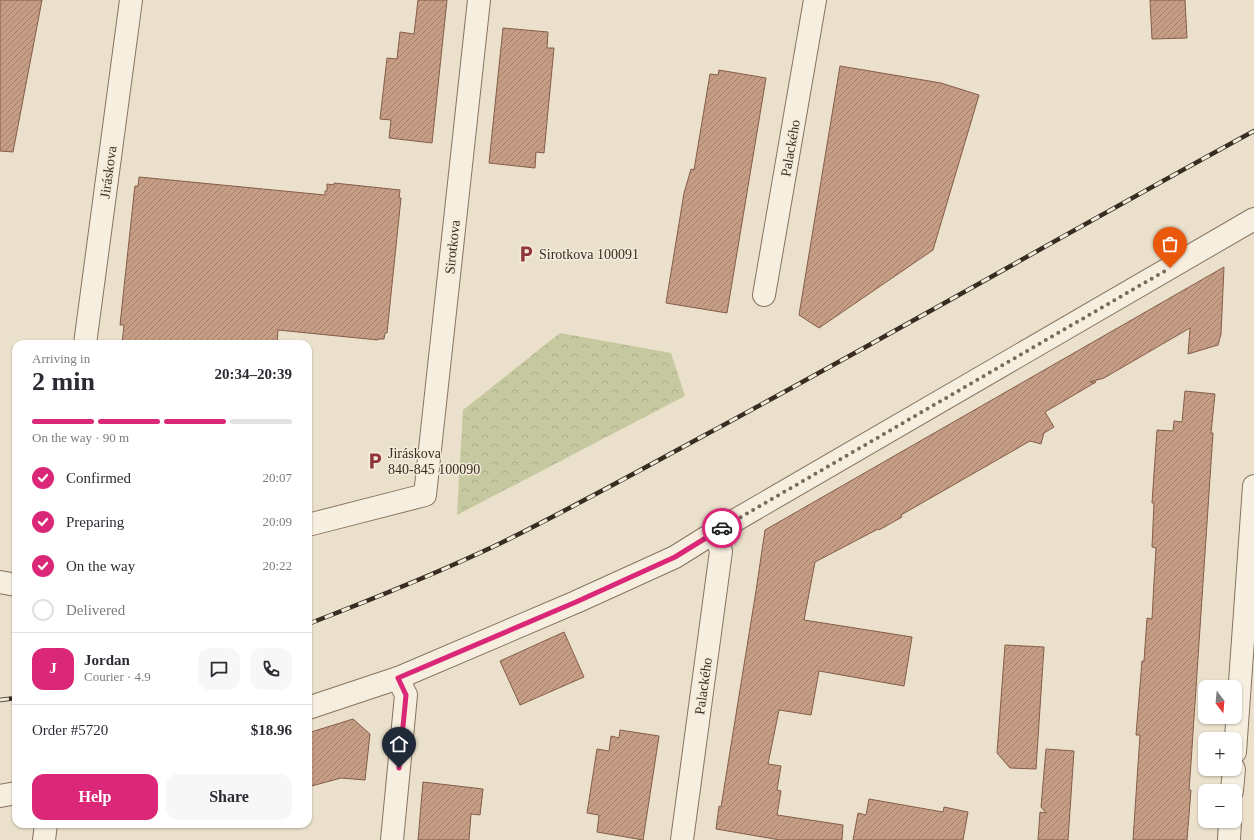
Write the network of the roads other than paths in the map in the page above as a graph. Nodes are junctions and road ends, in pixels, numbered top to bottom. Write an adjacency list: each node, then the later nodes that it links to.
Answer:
1 (131, 0): 6 (street, Jiráskova)
2 (479, 0): 8 (street, Sirotkova)
3 (815, 0): 5 (street, Palackého)
4 (1253, 221): 9 (street)
5 (764, 295)
6 (86, 340)
7 (1254, 486): 14 (street)
8 (312, 524)
9 (715, 532): 12 (street); 21 (street, Palackého)
10 (0, 582): 11 (street)
11 (12, 584)
12 (398, 678): 13 (street); 20 (street)
13 (312, 707)
14 (1236, 732)
15 (12, 794): 16 (street)
16 (0, 796)
17 (46, 828): 19 (street)
18 (1230, 828): 22 (street)
19 (44, 840)
20 (392, 840)
21 (682, 840)
22 (1229, 840)

